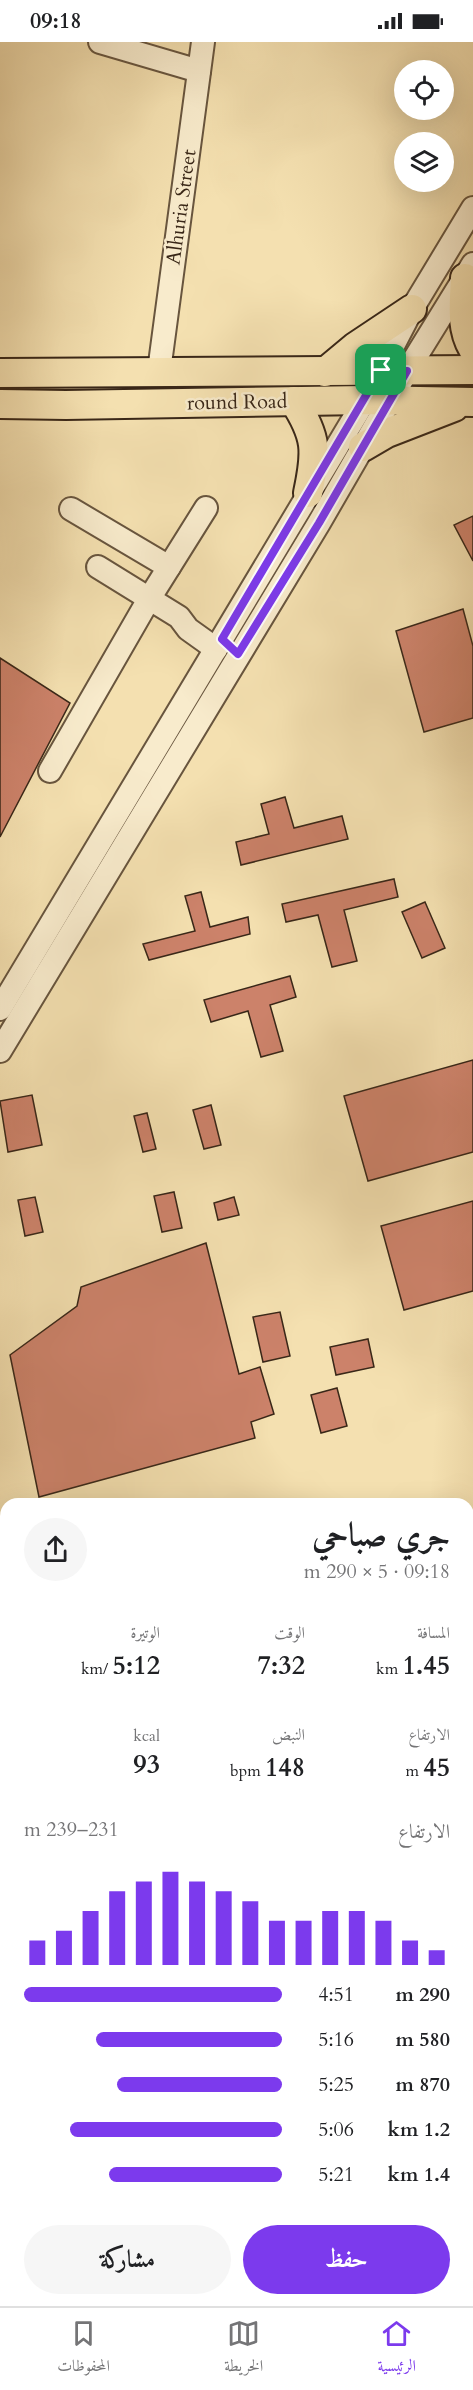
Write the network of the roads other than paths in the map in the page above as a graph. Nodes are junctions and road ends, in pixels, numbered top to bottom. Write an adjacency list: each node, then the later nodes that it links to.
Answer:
1 (100, 42): 3 (street)
2 (203, 42): 3 (street, Alhuria Street)
3 (200, 71): 10 (street, Alhuria Street)
4 (473, 208): 6 (street)
5 (469, 271): 7 (main road); 8 (street)
6 (412, 309): 8 (street); 11 (main road)
7 (473, 349)
8 (394, 370): 9 (main road, round Road); 11 (main road, round Road); 13 (street)
9 (473, 370)
10 (159, 371): 11 (main road, round Road); 12 (main road, round Road)
11 (325, 372)
12 (0, 373)
13 (378, 400): 14 (main road, round Road); 15 (main road, round Road); 17 (street); 18 (street)
14 (294, 401): 16 (main road, round Road); 18 (main road)
15 (470, 402): 17 (main road)
16 (0, 404)
17 (363, 447): 24 (street)
18 (308, 493): 24 (street)
19 (206, 508): 22 (street)
20 (71, 509): 22 (street)
21 (98, 567): 23 (street)
22 (169, 567): 23 (street)
23 (149, 599): 24 (street); 25 (street)
24 (226, 647): 26 (street); 27 (street)
25 (50, 771)
26 (0, 1009)
27 (0, 1051)

